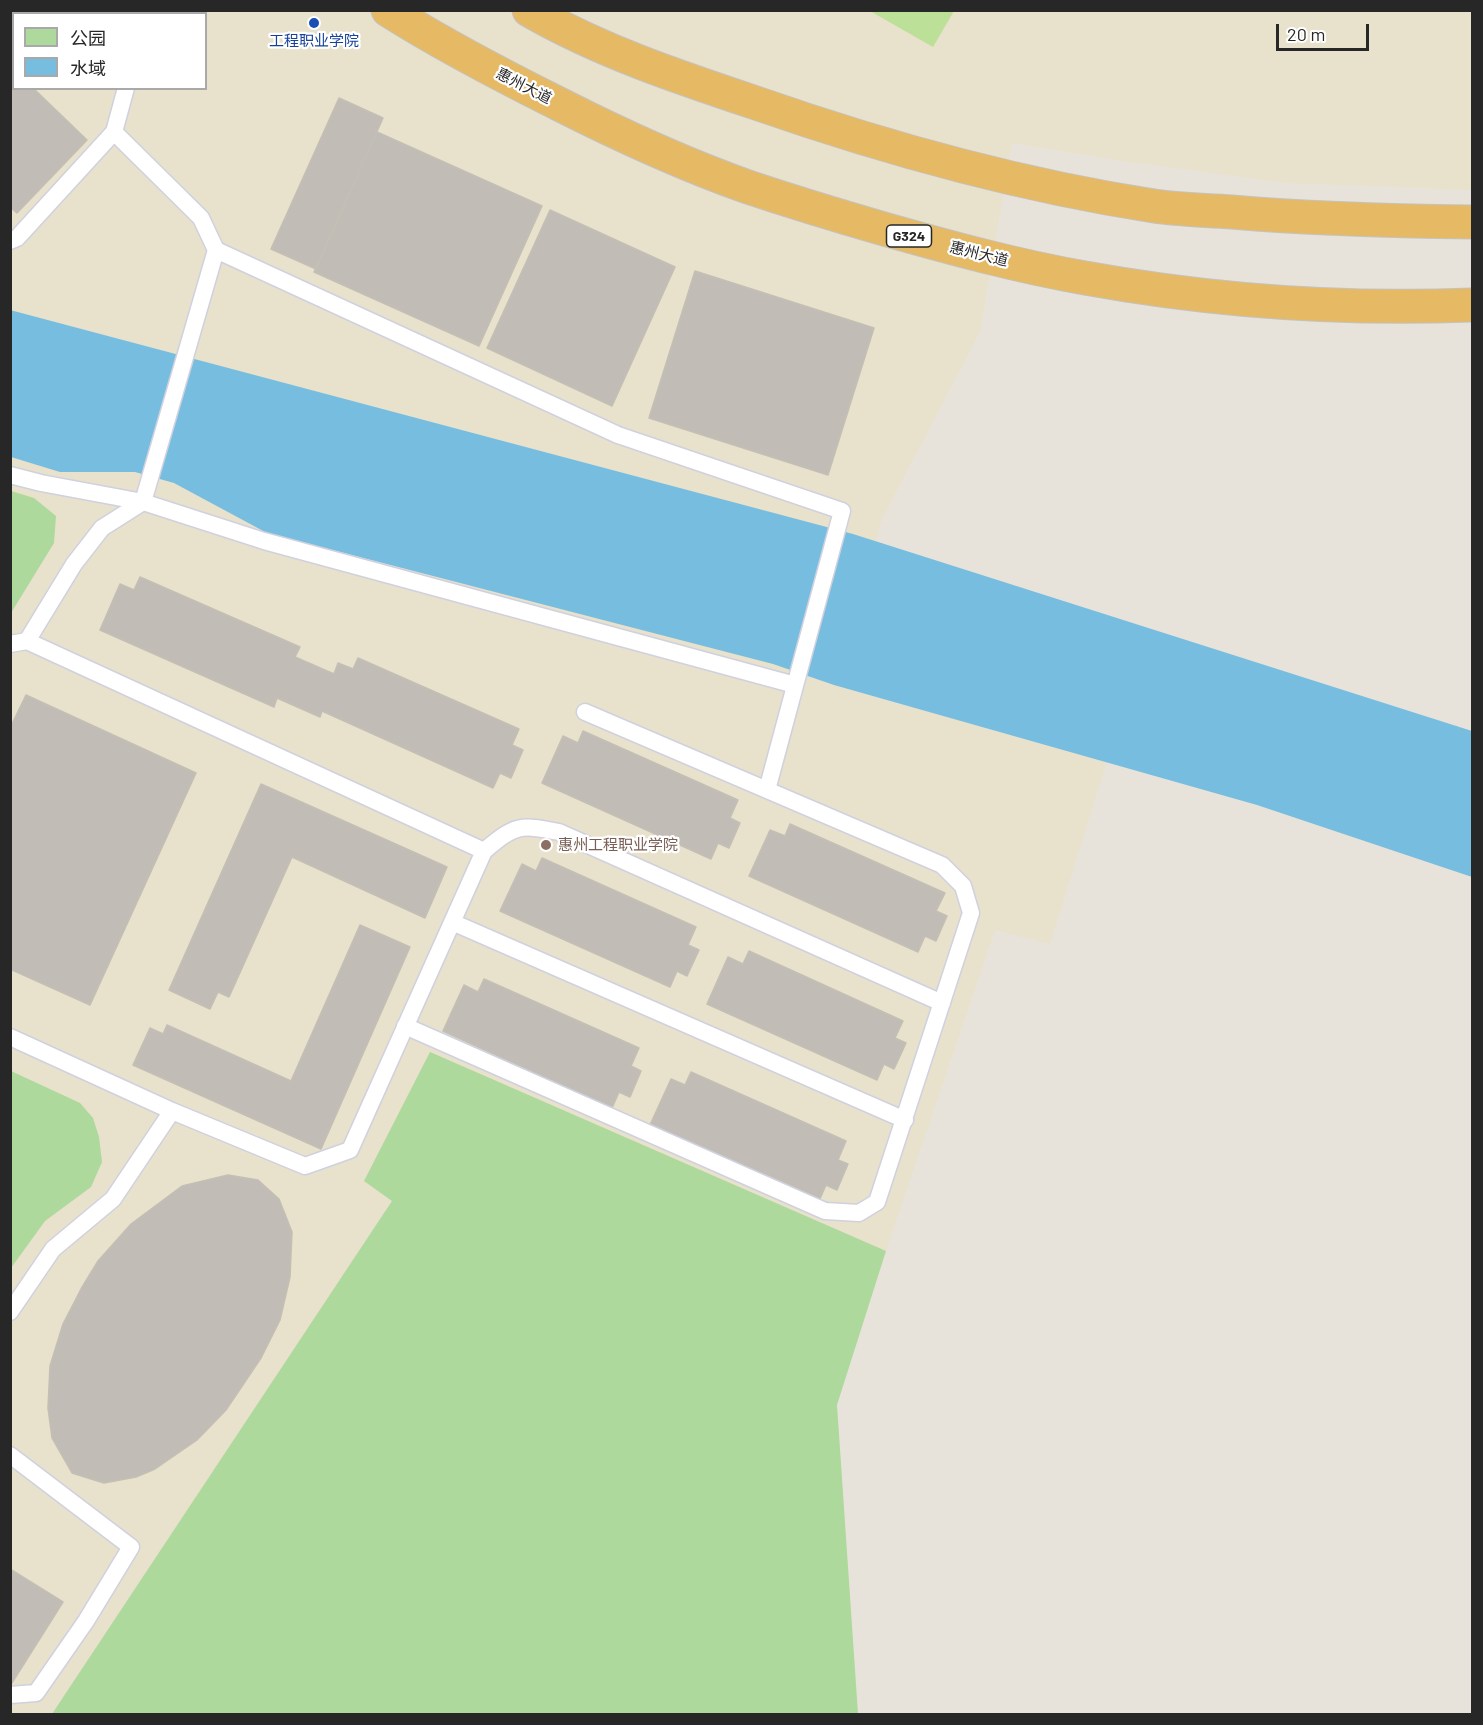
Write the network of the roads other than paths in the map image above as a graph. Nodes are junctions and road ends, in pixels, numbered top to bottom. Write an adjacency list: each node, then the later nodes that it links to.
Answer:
1 (388, 10): 8 (highway, 惠州大道 / G324)
2 (529, 10): 5 (highway)
3 (125, 90): 4 (lane)
4 (114, 132): 6 (lane); 7 (lane)
5 (1473, 222)
6 (10, 241)
7 (216, 250): 10 (lane); 12 (lane)
8 (1473, 305)
9 (10, 475): 10 (lane)
10 (144, 502): 11 (lane); 12 (lane)
11 (19, 642): 15 (lane)
12 (795, 685): 14 (lane)
13 (585, 712): 14 (lane)
14 (766, 790): 17 (lane)
15 (484, 851): 16 (lane); 17 (lane)
16 (452, 922): 18 (lane); 21 (lane)
17 (942, 1003): 21 (lane)
18 (405, 1026): 20 (lane); 21 (lane)
19 (10, 1036): 20 (lane)
20 (172, 1111): 22 (lane)
21 (904, 1120)
22 (10, 1312)
23 (10, 1455): 24 (lane)
24 (10, 1695)

